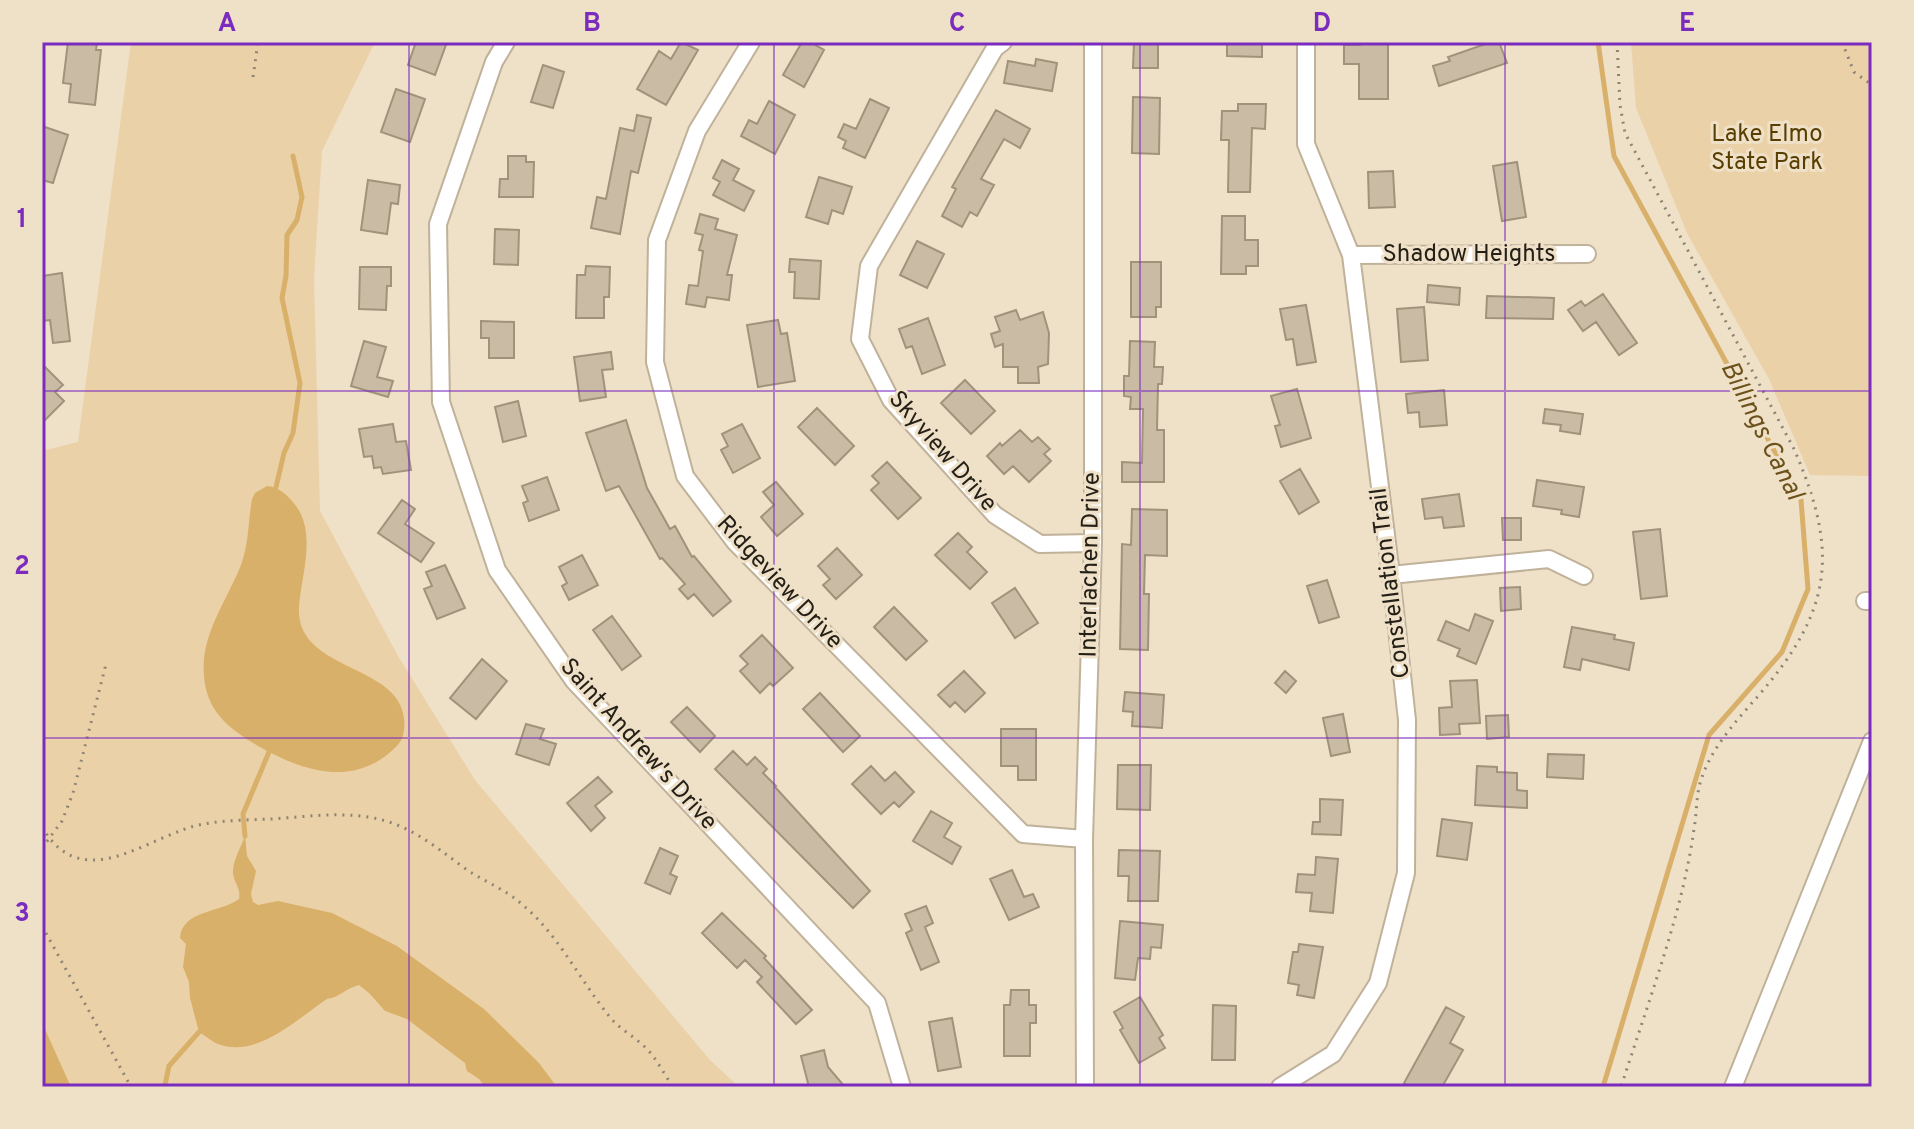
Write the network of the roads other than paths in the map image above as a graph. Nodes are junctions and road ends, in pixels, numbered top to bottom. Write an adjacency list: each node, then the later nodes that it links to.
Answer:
1 (506, 42): 13 (street, Saint Andrew's Drive)
2 (751, 42): 12 (street, Ridgeview Drive)
3 (1003, 42): 8 (street, Skyview Drive)
4 (1093, 42): 8 (street, Interlachen Drive)
5 (1306, 42): 7 (street, Constellation Trail)
6 (1587, 254): 7 (street, Shadow Heights)
7 (1351, 255): 9 (street, Constellation Trail)
8 (1093, 543): 12 (street, Interlachen Drive)
9 (1391, 575): 10 (street); 15 (street, Constellation Trail)
10 (1584, 576)
11 (1872, 741): 16 (street)
12 (1084, 839): 14 (street, Interlachen Drive)
13 (902, 1087)
14 (1085, 1087)
15 (1280, 1087)
16 (1733, 1087)

